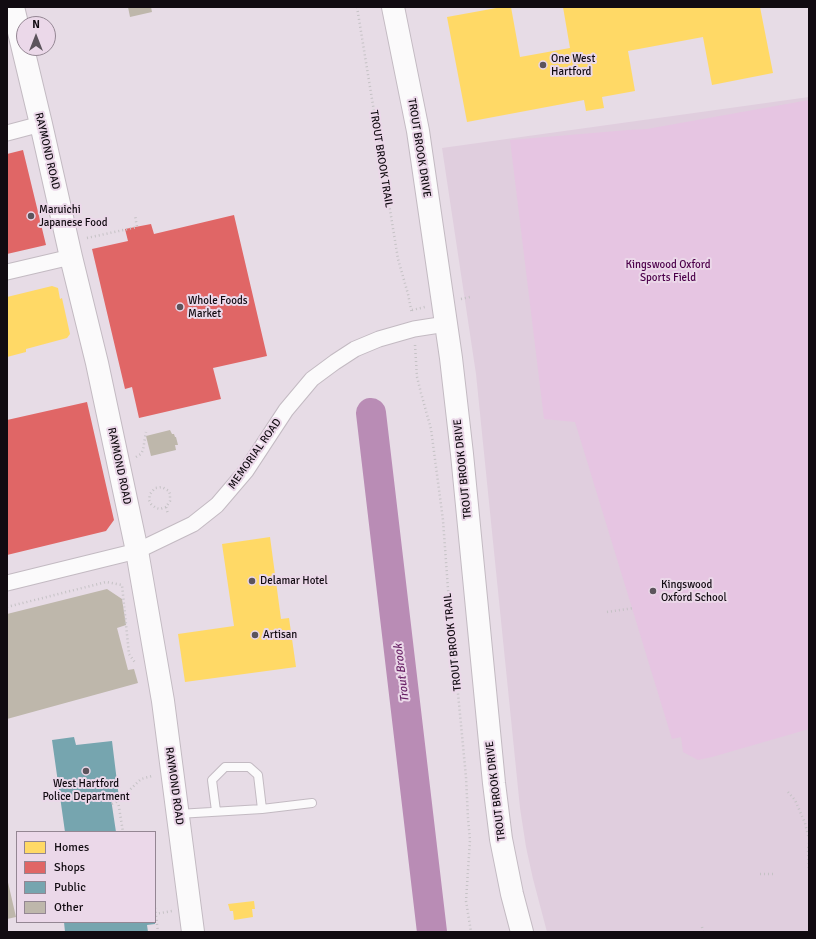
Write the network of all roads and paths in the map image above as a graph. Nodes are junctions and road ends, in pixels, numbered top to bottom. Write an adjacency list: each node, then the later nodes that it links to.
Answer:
1 (13, 7): 4 (street, RAYMOND ROAD)
2 (357, 7): 9 (path, TROUT BROOK TRAIL)
3 (393, 7): 10 (street, TROUT BROOK DRIVE)
4 (41, 124): 5 (street); 7 (street, RAYMOND ROAD)
5 (7, 133)
6 (135, 215): 7 (path)
7 (76, 248): 8 (street); 16 (street, RAYMOND ROAD)
8 (7, 272)
9 (412, 310)
10 (446, 324): 16 (street, MEMORIAL ROAD); 42 (street, TROUT BROOK DRIVE)
11 (416, 353): 41 (path, TROUT BROOK TRAIL)
12 (146, 432): 13 (path)
13 (132, 458)
14 (166, 507): 14 (path); 15 (path)
15 (168, 514)
16 (137, 551): 17 (street, MEMORIAL ROAD); 29 (street, RAYMOND ROAD)
17 (7, 583)
18 (7, 607): 21 (path)
19 (634, 608): 20 (path)
20 (607, 612)
21 (138, 671)
22 (152, 776): 24 (path)
23 (788, 792): 31 (path)
24 (118, 801): 26 (path); 30 (path)
25 (312, 803): 27 (lane)
26 (112, 804)
27 (262, 809): 28 (lane); 28 (lane)
28 (216, 812): 29 (lane)
29 (178, 814): 40 (street, RAYMOND ROAD)
30 (123, 831)
31 (809, 839)
32 (809, 843): 33 (path)
33 (809, 870)
34 (760, 874): 35 (path)
35 (774, 874)
36 (172, 910): 37 (path)
37 (156, 914): 39 (path)
38 (702, 927): 43 (path)
39 (158, 932)
40 (193, 932)
41 (471, 932)
42 (522, 932)
43 (703, 932)

